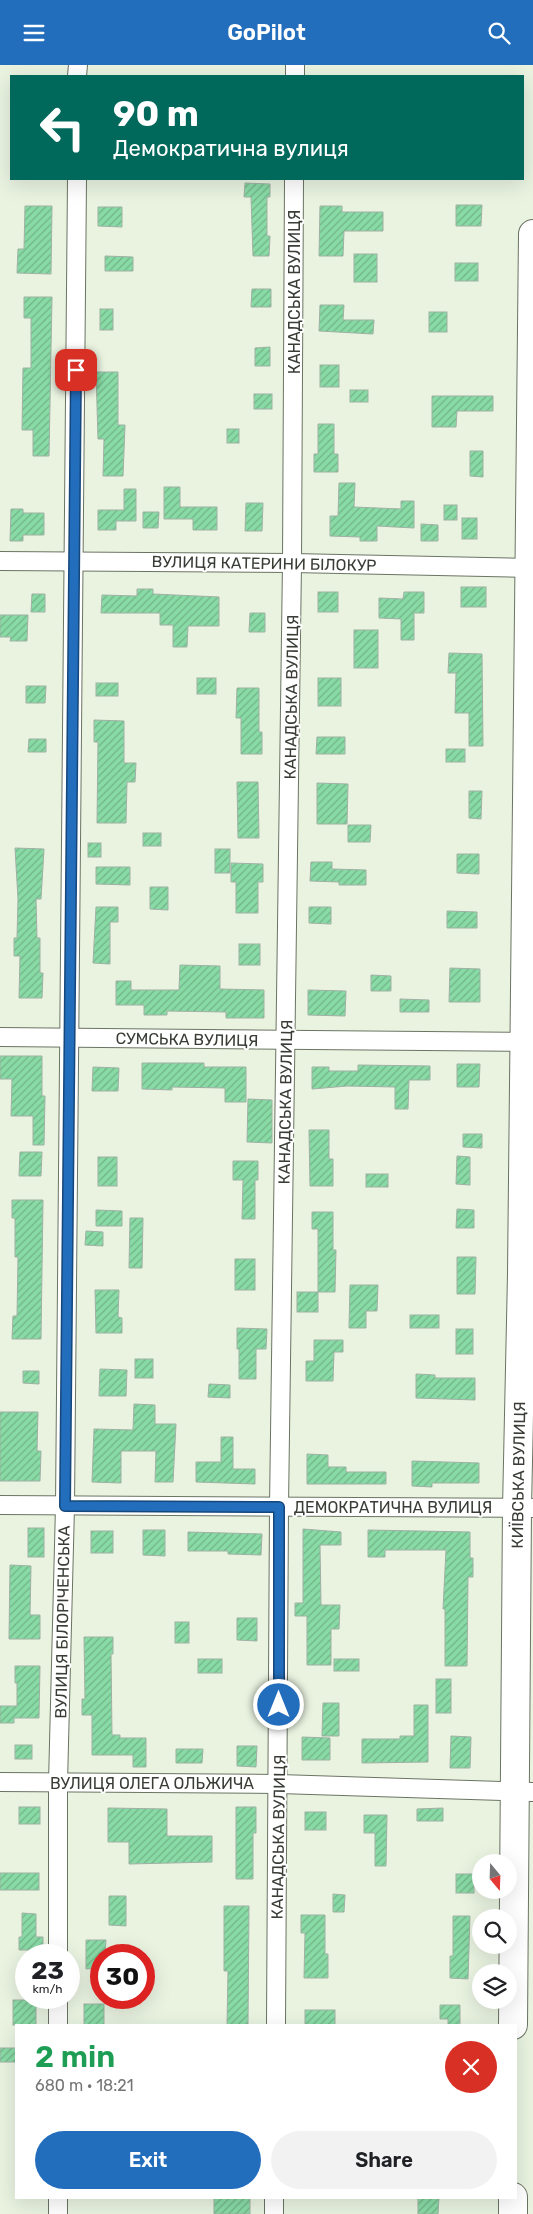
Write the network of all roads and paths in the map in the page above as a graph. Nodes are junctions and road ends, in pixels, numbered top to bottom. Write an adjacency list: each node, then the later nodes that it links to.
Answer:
1 (77, 180): 5 (street, ВУЛИЦЯ БІЛОРІЧЕНСЬКА)
2 (294, 180): 6 (street, КАНАДСЬКА ВУЛИЦЯ)
3 (533, 234): 7 (highway, КИЇВСЬКА ВУЛИЦЯ)
4 (0, 561): 5 (street, ВУЛИЦЯ КАТЕРИНИ БІЛОКУР)
5 (74, 562): 6 (street, ВУЛИЦЯ КАТЕРИНИ БІЛОКУР); 9 (street, ВУЛИЦЯ БІЛОРІЧЕНСЬКА)
6 (292, 563): 7 (street, ВУЛИЦЯ КАТЕРИНИ БІЛОКУР); 10 (street, КАНАДСЬКА ВУЛИЦЯ)
7 (531, 568): 11 (highway, КИЇВСЬКА ВУЛИЦЯ)
8 (0, 1037): 9 (street, СУМСЬКА ВУЛИЦЯ)
9 (68, 1037): 10 (street, СУМСЬКА ВУЛИЦЯ); 13 (street, ВУЛИЦЯ БІЛОРІЧЕНСЬКА)
10 (286, 1040): 11 (street, СУМСЬКА ВУЛИЦЯ); 14 (street, КАНАДСЬКА ВУЛИЦЯ)
11 (528, 1043): 15 (highway, КИЇВСЬКА ВУЛИЦЯ)
12 (0, 1505): 13 (street, ДЕМОКРАТИЧНА ВУЛИЦЯ)
13 (65, 1506): 14 (street, ДЕМОКРАТИЧНА ВУЛИЦЯ); 17 (street, ВУЛИЦЯ БІЛОРІЧЕНСЬКА)
14 (279, 1507): 15 (street, ДЕМОКРАТИЧНА ВУЛИЦЯ); 18 (street, КАНАДСЬКА ВУЛИЦЯ)
15 (525, 1508): 19 (highway, КИЇВСЬКА ВУЛИЦЯ)
16 (0, 1782): 17 (street, ВУЛИЦЯ ОЛЕГА ОЛЬЖИЧА)
17 (58, 1783): 18 (street, ВУЛИЦЯ ОЛЕГА ОЛЬЖИЧА); 20 (street, ВУЛИЦЯ БІЛОРІЧЕНСЬКА)
18 (279, 1784): 19 (street, ВУЛИЦЯ ОЛЕГА ОЛЬЖИЧА); 23 (street, КАНАДСЬКА ВУЛИЦЯ)
19 (524, 1792): 24 (highway, КИЇВСЬКА ВУЛИЦЯ)
20 (58, 1944)
21 (58, 2009): 22 (street)
22 (58, 2024)
23 (276, 2024)
24 (514, 2024)
25 (58, 2199): 28 (street)
26 (274, 2199): 29 (street)
27 (513, 2199): 30 (highway)
28 (58, 2214)
29 (274, 2214)
30 (513, 2214)

